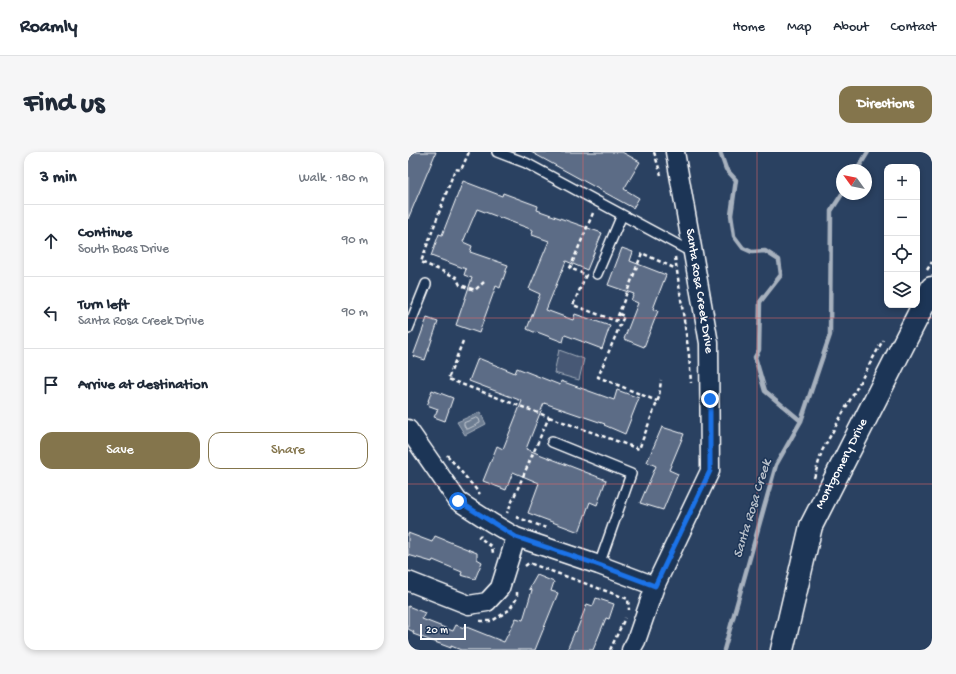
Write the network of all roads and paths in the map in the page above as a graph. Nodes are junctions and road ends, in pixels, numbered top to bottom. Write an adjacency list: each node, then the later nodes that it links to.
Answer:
1 (469, 152): 10 (path)
2 (497, 152): 6 (lane)
3 (654, 152): 5 (path)
4 (675, 152): 8 (street, Santa Rosa Creek Drive)
5 (663, 180)
6 (622, 215): 7 (lane); 9 (lane)
7 (673, 242): 8 (lane); 17 (path)
8 (694, 253): 33 (street, Santa Rosa Creek Drive)
9 (597, 274)
10 (484, 282)
11 (426, 284): 14 (lane)
12 (932, 288): 37 (street, Montgomery Drive)
13 (619, 314): 18 (path)
14 (408, 329)
15 (463, 341): 19 (path)
16 (660, 380): 18 (path)
17 (692, 384)
18 (657, 401): 19 (path)
19 (549, 417): 24 (path)
20 (408, 429): 24 (street)
21 (552, 442): 29 (lane)
22 (444, 454): 23 (path)
23 (480, 495)
24 (497, 516): 27 (street); 28 (path)
25 (515, 516): 26 (path)
26 (552, 530)
27 (516, 537): 29 (street); 31 (street)
28 (495, 558)
29 (599, 565): 33 (street)
30 (522, 567): 35 (path)
31 (408, 581)
32 (516, 586): 34 (path)
33 (655, 586): 36 (street, Santa Rosa Creek Drive)
34 (475, 621)
35 (610, 650)
36 (631, 650)
37 (782, 650)

